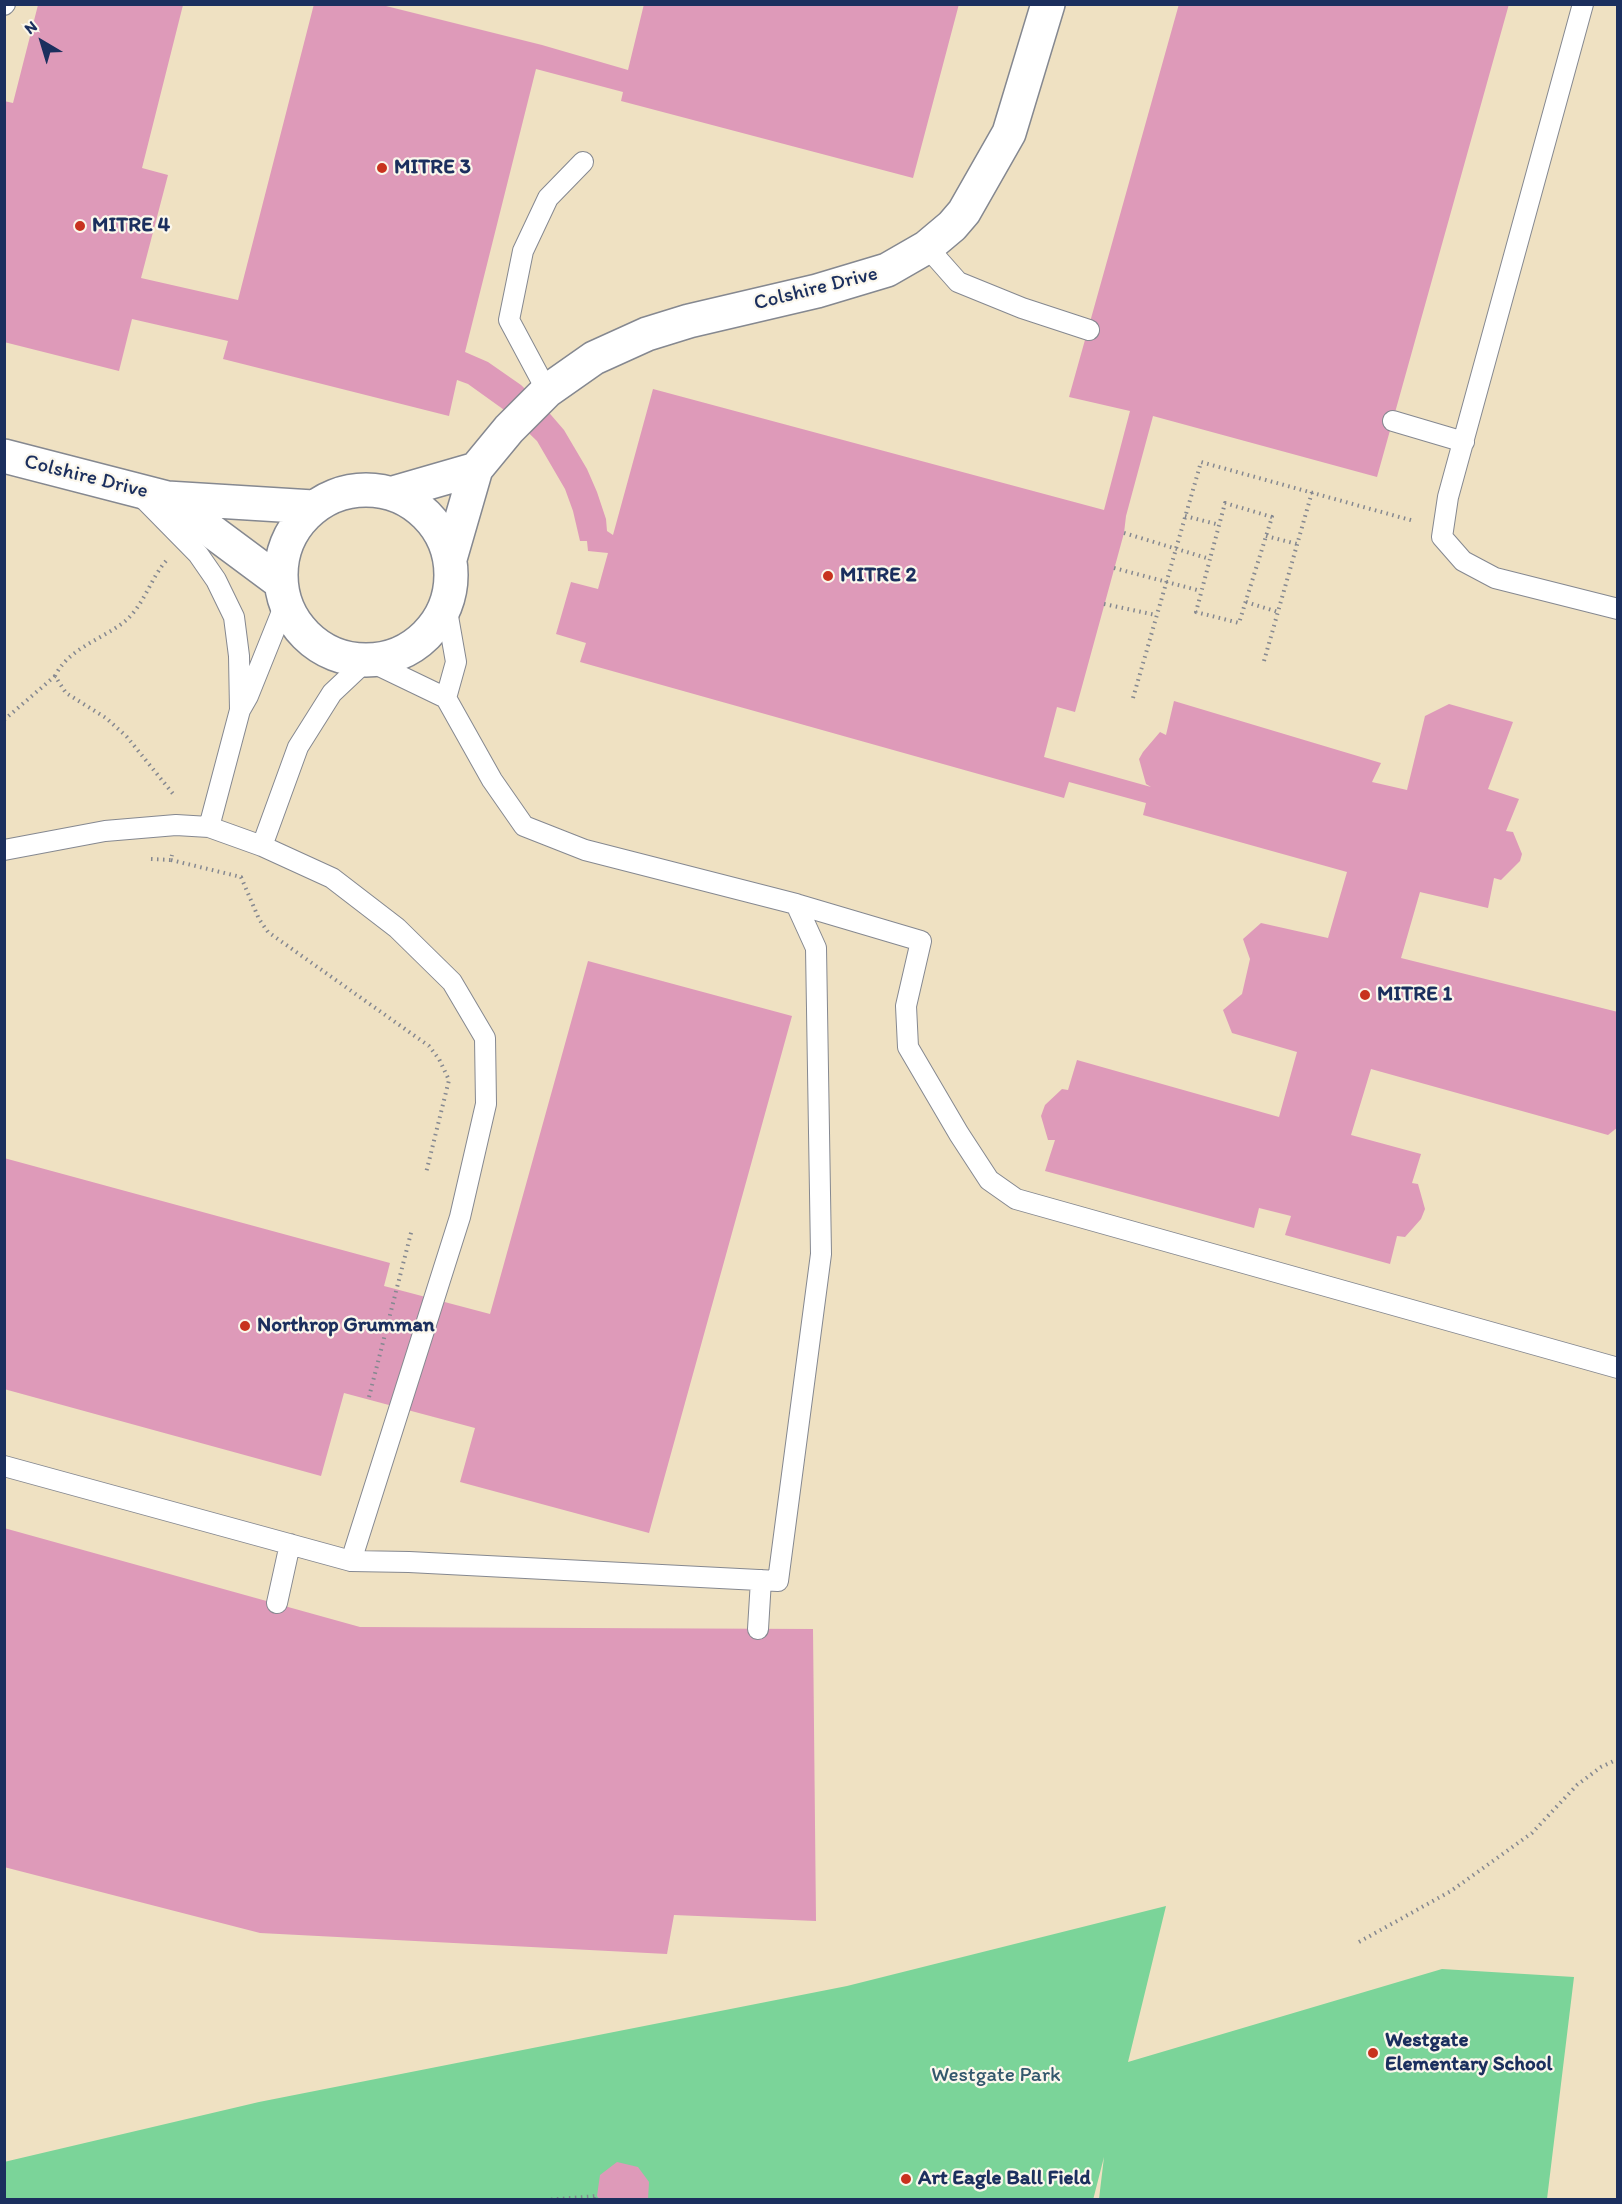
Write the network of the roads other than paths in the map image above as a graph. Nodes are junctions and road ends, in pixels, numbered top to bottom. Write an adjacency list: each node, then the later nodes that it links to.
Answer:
1 (1048, 4): 4 (street, Colshire Drive)
2 (1583, 4): 8 (lane)
3 (583, 162): 6 (lane)
4 (927, 247): 5 (lane); 6 (street, Colshire Drive)
5 (1089, 330)
6 (547, 391): 10 (street, Colshire Drive)
7 (1393, 421): 8 (lane)
8 (1464, 442): 18 (lane)
9 (4, 456): 11 (street, Colshire Drive)
10 (476, 469): 12 (street, Colshire Drive); 15 (street, Colshire Drive)
11 (135, 490): 13 (street, Colshire Drive); 21 (lane)
12 (393, 493): 14 (street, Colshire Drive); 15 (street, Colshire Drive)
13 (167, 498): 14 (street, Colshire Drive); 16 (street, Colshire Drive)
14 (313, 507): 16 (street, Colshire Drive)
15 (450, 559): 17 (street, Colshire Drive)
16 (283, 593): 19 (street, Colshire Drive); 21 (lane)
17 (446, 605): 19 (street, Colshire Drive); 20 (lane)
18 (1617, 609)
19 (367, 660): 20 (lane); 23 (lane)
20 (446, 698): 25 (lane)
21 (240, 710): 22 (lane)
22 (209, 827): 23 (lane); 24 (lane)
23 (262, 846): 29 (lane)
24 (4, 849)
25 (796, 904): 26 (lane); 30 (lane)
26 (1617, 1368)
27 (4, 1466): 28 (lane)
28 (290, 1544): 29 (lane); 31 (lane)
29 (351, 1561): 30 (lane)
30 (761, 1580): 32 (lane)
31 (277, 1603)
32 (758, 1629)

